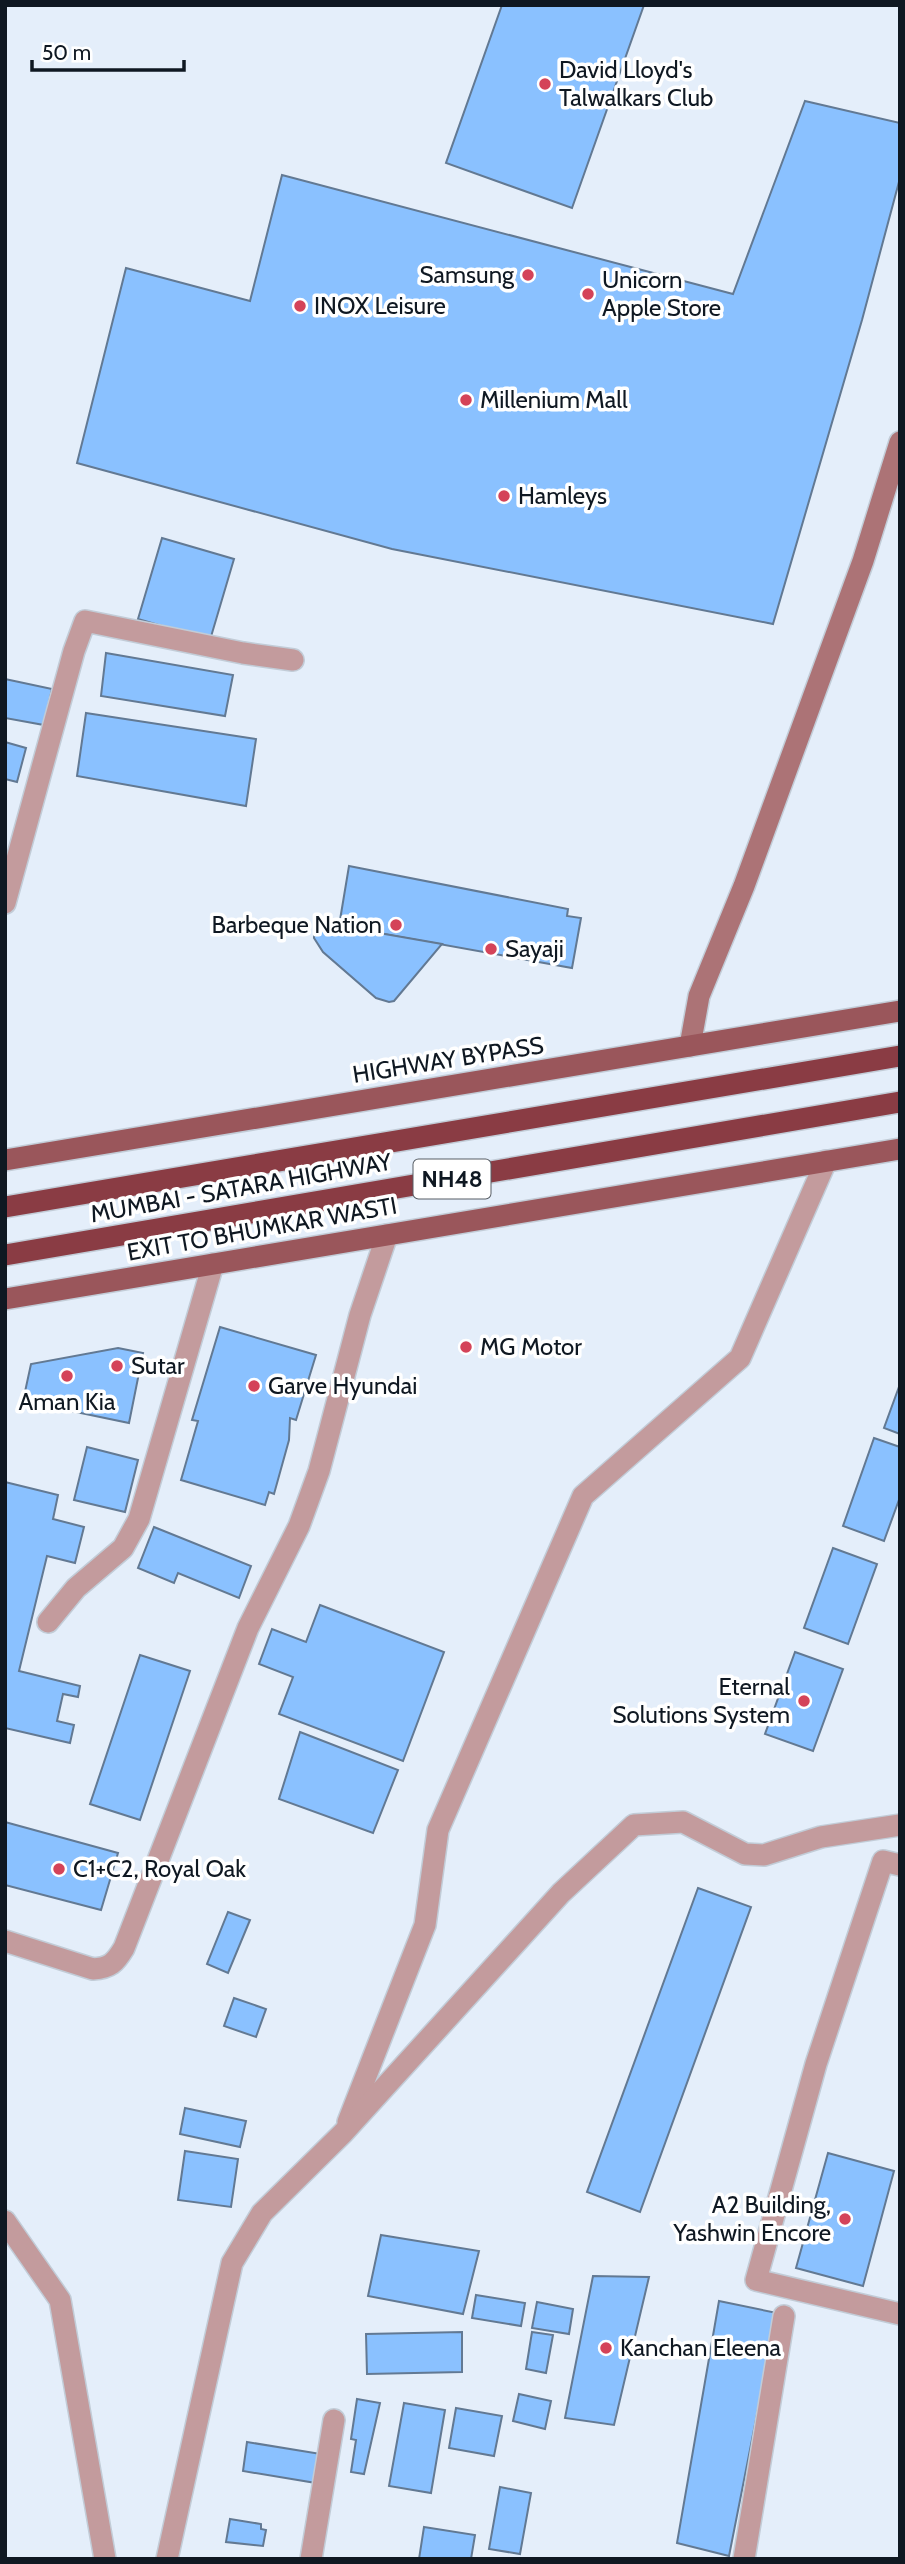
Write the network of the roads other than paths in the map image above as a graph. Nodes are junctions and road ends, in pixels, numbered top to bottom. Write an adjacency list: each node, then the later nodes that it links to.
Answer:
1 (900, 442): 5 (street)
2 (293, 660): 3 (street)
3 (5, 903)
4 (900, 1011): 5 (main road, HIGHWAY BYPASS)
5 (690, 1046): 9 (main road, HIGHWAY BYPASS)
6 (900, 1056): 11 (highway, MUMBAI - SATARA HIGHWAY / NH48)
7 (900, 1102): 13 (highway, MUMBAI - SATARA HIGHWAY / NH48)
8 (900, 1149): 10 (main road, EXIT TO BHUMKAR WASTI)
9 (5, 1160)
10 (825, 1161): 12 (main road, EXIT TO BHUMKAR WASTI); 20 (street)
11 (5, 1207)
12 (387, 1235): 14 (main road, EXIT TO BHUMKAR WASTI); 19 (street)
13 (5, 1255)
14 (213, 1264): 15 (main road, EXIT TO BHUMKAR WASTI); 16 (street)
15 (5, 1299)
16 (48, 1622)
17 (900, 1825): 20 (street)
18 (900, 1865): 22 (street)
19 (5, 1941)
20 (343, 2133): 26 (street)
21 (5, 2221): 25 (street)
22 (900, 2314)
23 (784, 2316): 28 (street)
24 (334, 2420): 27 (street)
25 (105, 2559)
26 (167, 2559)
27 (312, 2559)
28 (744, 2559)

